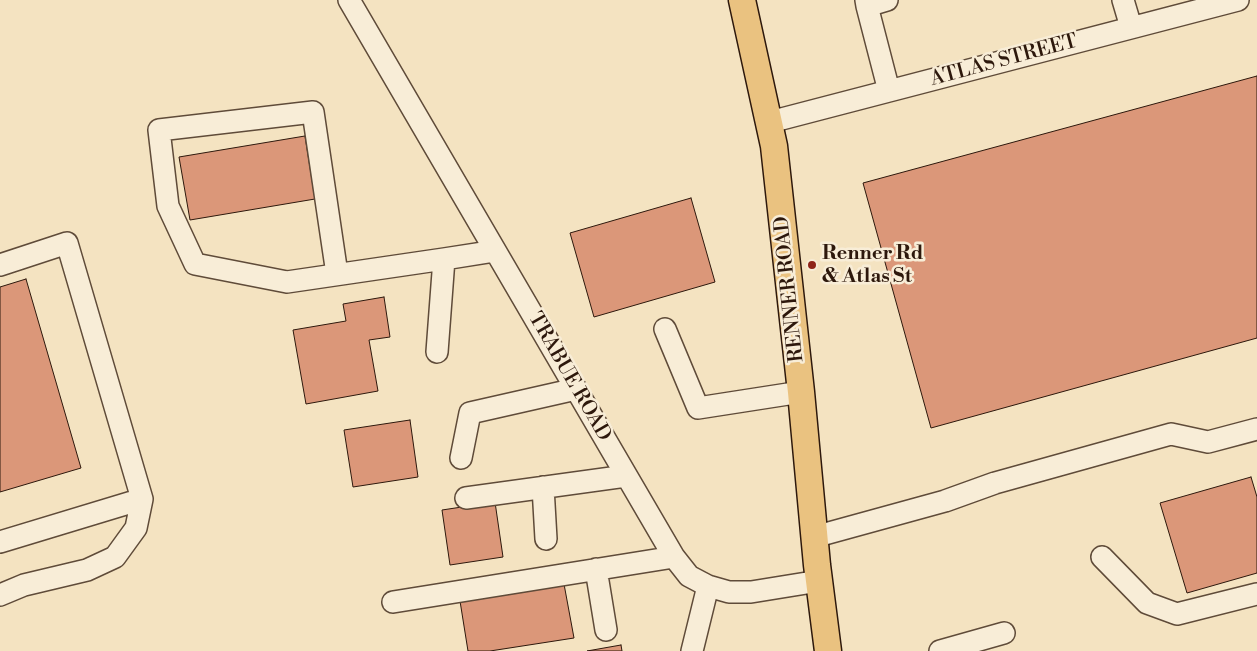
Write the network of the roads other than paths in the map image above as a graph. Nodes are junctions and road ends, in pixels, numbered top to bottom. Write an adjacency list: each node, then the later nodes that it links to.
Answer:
1 (349, 0): 9 (street, TRABUE ROAD)
2 (742, 0): 8 (main road, RENNER ROAD)
3 (1123, 0): 6 (street)
4 (1238, 0): 6 (street, ATLAS STREET)
5 (873, 2): 7 (street)
6 (1132, 27): 7 (street, ATLAS STREET)
7 (890, 91): 8 (street, ATLAS STREET)
8 (770, 122): 16 (main road, RENNER ROAD)
9 (495, 252): 10 (street); 15 (street, TRABUE ROAD)
10 (444, 259): 12 (street); 14 (street)
11 (0, 265): 22 (street)
12 (337, 274): 12 (street)
13 (665, 329): 16 (street)
14 (437, 352)
15 (576, 389): 18 (street); 19 (street, TRABUE ROAD)
16 (801, 392): 23 (main road, RENNER ROAD)
17 (1257, 429): 23 (street)
18 (461, 458)
19 (626, 476): 20 (street); 26 (street, TRABUE ROAD)
20 (543, 487): 21 (street); 24 (street)
21 (466, 498)
22 (142, 499): 25 (street); 32 (street)
23 (814, 537): 29 (main road, RENNER ROAD)
24 (546, 539)
25 (0, 542)
26 (674, 557): 28 (street); 30 (street, TRABUE ROAD)
27 (1102, 557): 31 (street)
28 (596, 570): 33 (street); 34 (street)
29 (819, 581): 30 (street, TRABUE ROAD); 37 (main road)
30 (708, 586): 36 (street)
31 (1257, 594)
32 (0, 595)
33 (393, 602)
34 (606, 630)
35 (1004, 633): 38 (street)
36 (692, 651)
37 (828, 651)
38 (940, 651)

